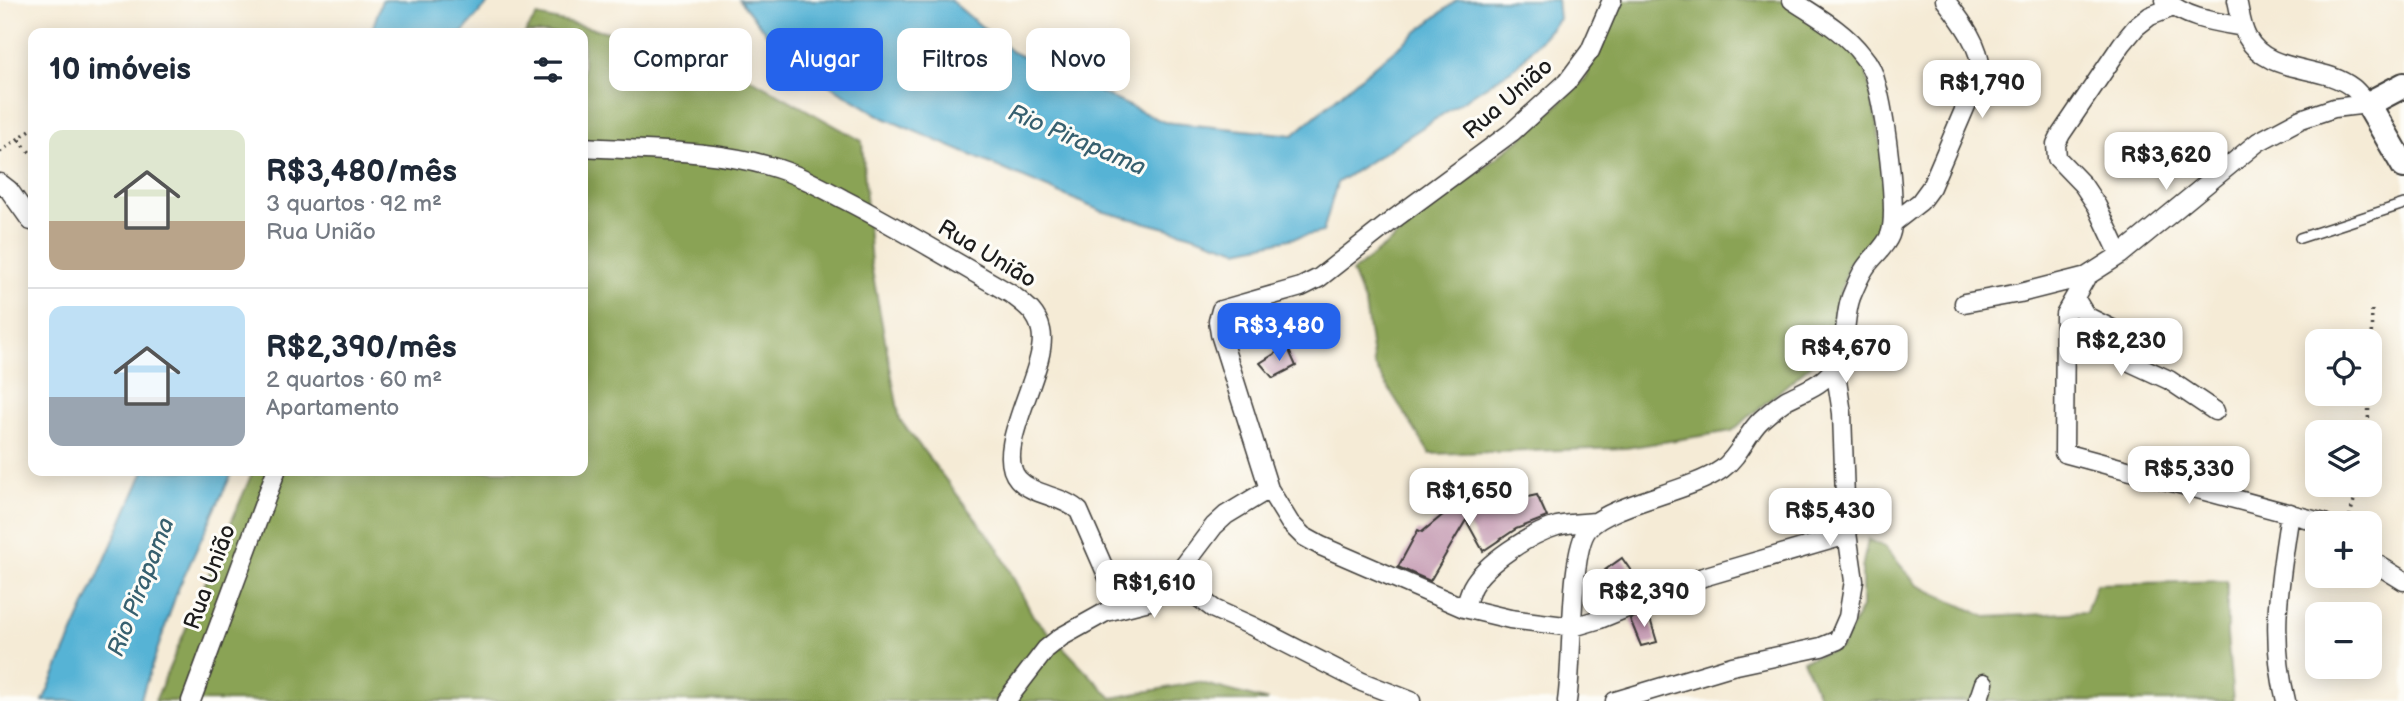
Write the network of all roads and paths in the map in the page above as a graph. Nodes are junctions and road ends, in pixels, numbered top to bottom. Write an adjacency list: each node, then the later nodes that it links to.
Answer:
1 (1612, 0): 29 (street, Rua União)
2 (1791, 0): 18 (street)
3 (1945, 0): 18 (street)
4 (2169, 3): 6 (street); 20 (street)
5 (2243, 3): 6 (street)
6 (2243, 27): 8 (street)
7 (2404, 85): 8 (street)
8 (2368, 104): 14 (street); 20 (street)
9 (28, 132): 10 (path)
10 (19, 140): 12 (path); 13 (path)
11 (588, 147): 37 (street, Rua União)
12 (28, 150)
13 (0, 152)
14 (2404, 166)
15 (0, 183): 17 (street)
16 (2404, 204): 19 (lane)
17 (28, 217)
18 (1893, 223): 26 (street)
19 (2300, 238)
20 (2120, 255): 21 (street)
21 (2087, 276): 22 (street); 23 (street)
22 (2075, 298): 27 (street); 30 (street)
23 (1964, 303)
24 (2372, 308): 25 (path)
25 (2371, 329)
26 (1835, 368): 32 (street); 33 (street)
27 (2215, 411)
28 (274, 476): 41 (street, Rua União)
29 (1269, 489): 35 (street); 38 (street)
30 (2290, 513): 31 (street); 47 (street)
31 (2305, 517)
32 (1595, 522): 38 (street); 39 (street)
33 (1847, 535): 39 (street); 45 (street)
34 (2382, 567): 36 (street)
35 (1174, 579): 37 (street); 43 (street)
36 (2404, 581)
37 (1121, 607): 42 (street)
38 (1464, 608): 39 (street)
39 (1573, 627): 44 (street)
40 (1984, 683): 46 (street)
41 (191, 701)
42 (1006, 701)
43 (1411, 701)
44 (1567, 701)
45 (1615, 701)
46 (1978, 701)
47 (2286, 701)

